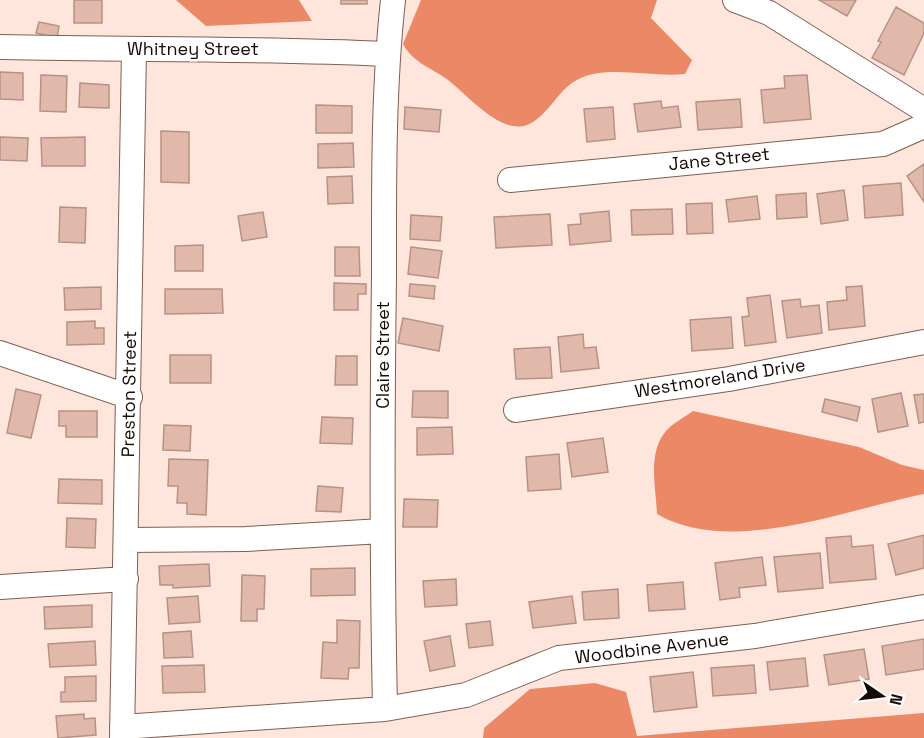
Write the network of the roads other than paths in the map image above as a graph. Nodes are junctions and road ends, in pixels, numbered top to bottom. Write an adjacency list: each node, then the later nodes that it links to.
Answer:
1 (393, 0): 5 (street, Claire Street)
2 (735, 0): 6 (street)
3 (0, 47): 4 (street, Whitney Street)
4 (134, 50): 5 (street, Whitney Street); 11 (street, Preston Street)
5 (387, 54): 13 (street, Claire Street)
6 (924, 110)
7 (924, 126): 8 (street, Jane Street)
8 (510, 180)
9 (924, 342): 12 (street, Westmoreland Drive)
10 (0, 353): 11 (street)
11 (130, 397): 14 (street, Preston Street)
12 (516, 411)
13 (382, 531): 14 (street); 18 (street, Claire Street)
14 (127, 540): 15 (street, Preston Street)
15 (126, 579): 16 (street); 19 (street, Preston Street)
16 (0, 587)
17 (924, 607): 18 (street, Woodbine Avenue)
18 (385, 709): 19 (street, Woodbine Avenue)
19 (122, 732)

